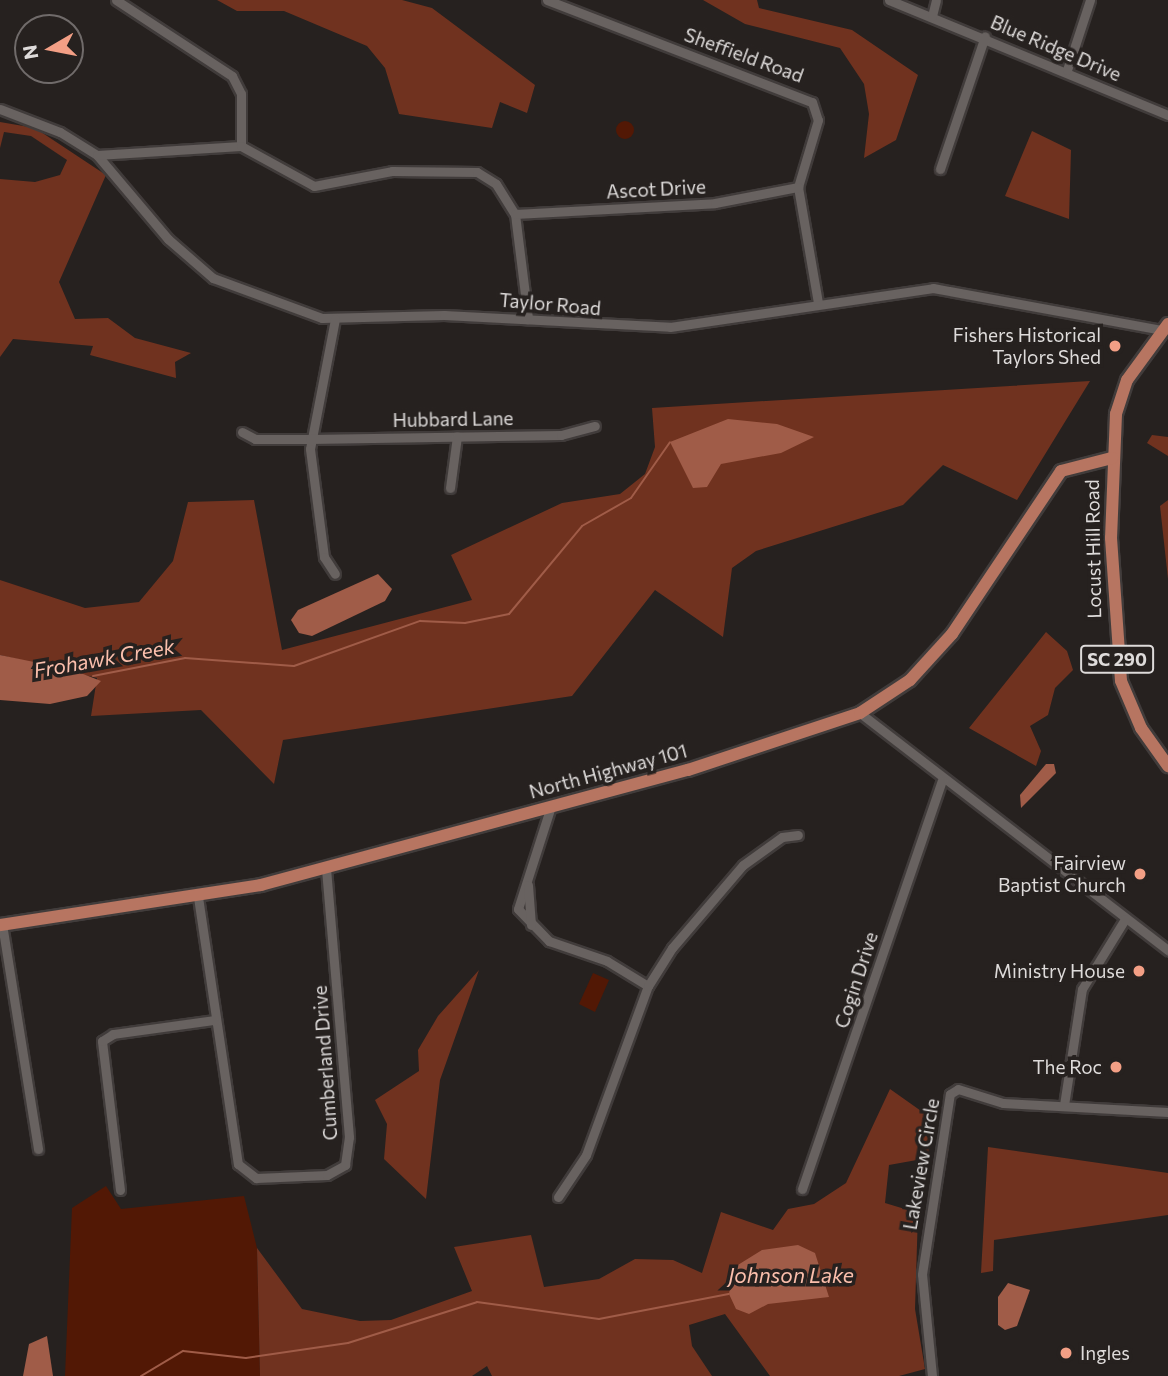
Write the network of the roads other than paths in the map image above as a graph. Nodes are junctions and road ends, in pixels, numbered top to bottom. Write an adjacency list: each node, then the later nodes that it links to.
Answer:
1 (116, 0): 11 (street)
2 (547, 0): 14 (street, Sheffield Road)
3 (889, 0): 6 (street, Blue Ridge Drive)
4 (936, 0): 6 (street)
5 (1090, 0): 8 (street)
6 (932, 16): 7 (street, Blue Ridge Drive)
7 (985, 36): 8 (street, Blue Ridge Drive); 13 (street)
8 (1067, 70): 10 (street, Blue Ridge Drive)
9 (0, 109): 12 (street, Taylor Road)
10 (1168, 115)
11 (241, 146): 12 (street); 15 (street)
12 (97, 155): 17 (street, Taylor Road)
13 (940, 169)
14 (798, 187): 15 (street, Ascot Drive); 16 (street, Sheffield Road)
15 (515, 214): 18 (street)
16 (818, 303): 18 (street, Taylor Road); 19 (street, Taylor Road)
17 (335, 319): 18 (street, Taylor Road); 23 (street)
18 (528, 319)
19 (1164, 327): 24 (main road, Locust Hill Road)
20 (595, 426): 22 (street, Hubbard Lane)
21 (242, 432): 23 (street, Hubbard Lane)
22 (457, 436): 23 (street, Hubbard Lane); 25 (street)
23 (310, 439): 26 (street)
24 (1112, 458): 27 (main road, North Highway 101); 28 (main road, Locust Hill Road / SC 290)
25 (450, 488)
26 (335, 574)
27 (860, 713): 29 (street); 30 (main road, North Highway 101)
28 (1168, 766)
29 (942, 781): 35 (street); 44 (street, Cogin Drive)
30 (551, 806): 32 (main road, North Highway 101); 33 (street)
31 (798, 835): 39 (street)
32 (326, 867): 34 (main road, North Highway 101); 40 (street, Cumberland Drive)
33 (528, 885): 37 (street); 37 (street)
34 (198, 897): 36 (main road, North Highway 101); 40 (street, Cumberland Drive)
35 (1125, 919): 38 (street); 41 (street)
36 (1, 924): 43 (street)
37 (531, 925): 39 (street)
38 (1168, 950)
39 (648, 986): 46 (street)
40 (214, 1020): 45 (street)
41 (1063, 1105): 42 (street, Lakeview Circle); 47 (street, Lakeview Circle)
42 (1168, 1112)
43 (38, 1149)
44 (802, 1189)
45 (120, 1190)
46 (558, 1197)
47 (932, 1376)

